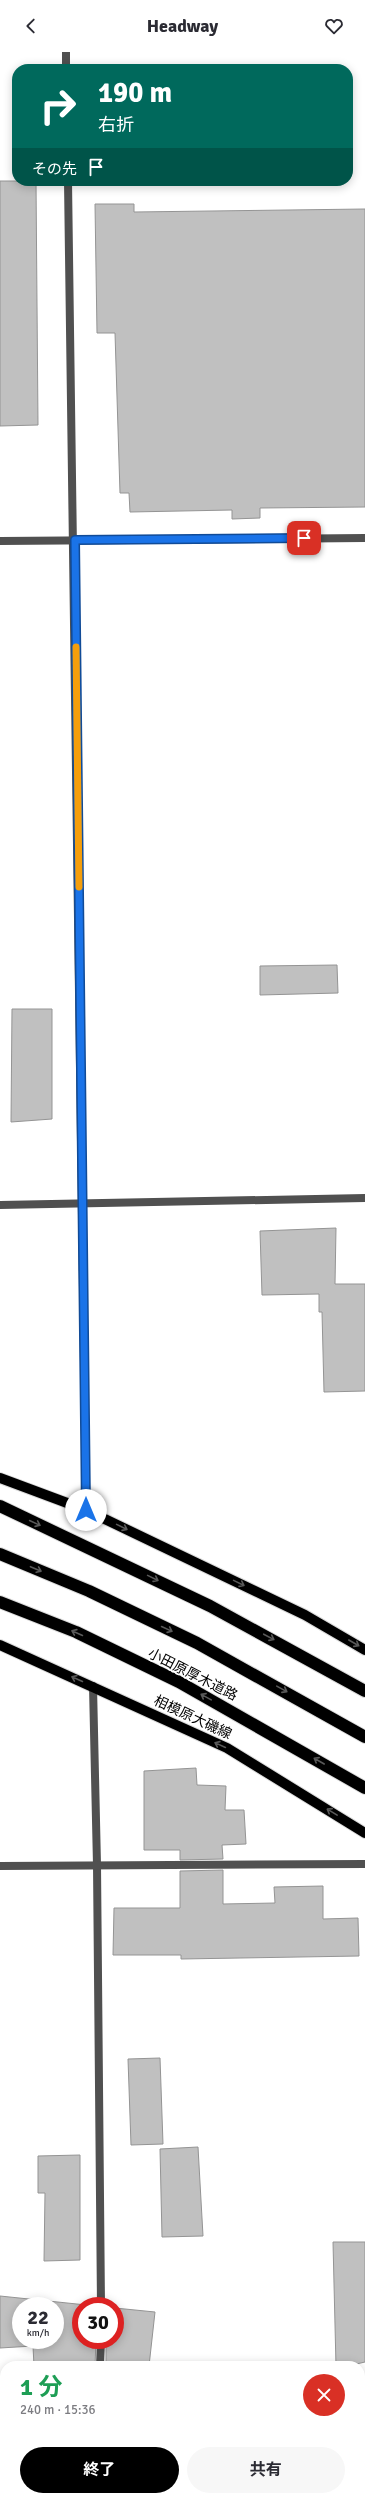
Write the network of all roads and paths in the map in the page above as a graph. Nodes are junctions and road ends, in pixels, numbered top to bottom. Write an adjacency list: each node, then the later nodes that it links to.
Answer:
1 (66, 52): 2 (street)
2 (66, 64)
3 (68, 186): 5 (street)
4 (365, 538): 5 (street)
5 (75, 540): 6 (street); 8 (street)
6 (0, 541)
7 (365, 1198): 8 (street)
8 (84, 1204): 9 (street); 12 (street)
9 (0, 1205)
10 (0, 1478): 12 (main road)
11 (0, 1506): 18 (highway, one-way to 18)
12 (86, 1510): 16 (main road, one-way to 16)
13 (0, 1554): 19 (highway, 小田原厚木道路, one-way to 19)
14 (0, 1602): 20 (highway, 小田原厚木道路, one-way to 14)
15 (0, 1645): 17 (main road, 相模原大磯線, one-way to 15)
16 (365, 1650)
17 (93, 1686): 21 (main road, 相模原大磯線, one-way to 17); 23 (street)
18 (365, 1691)
19 (365, 1737)
20 (365, 1788)
21 (365, 1832)
22 (365, 1864): 23 (street)
23 (97, 1865): 24 (street); 25 (street)
24 (0, 1866)
25 (101, 2297)
26 (101, 2349): 27 (street)
27 (100, 2361)

